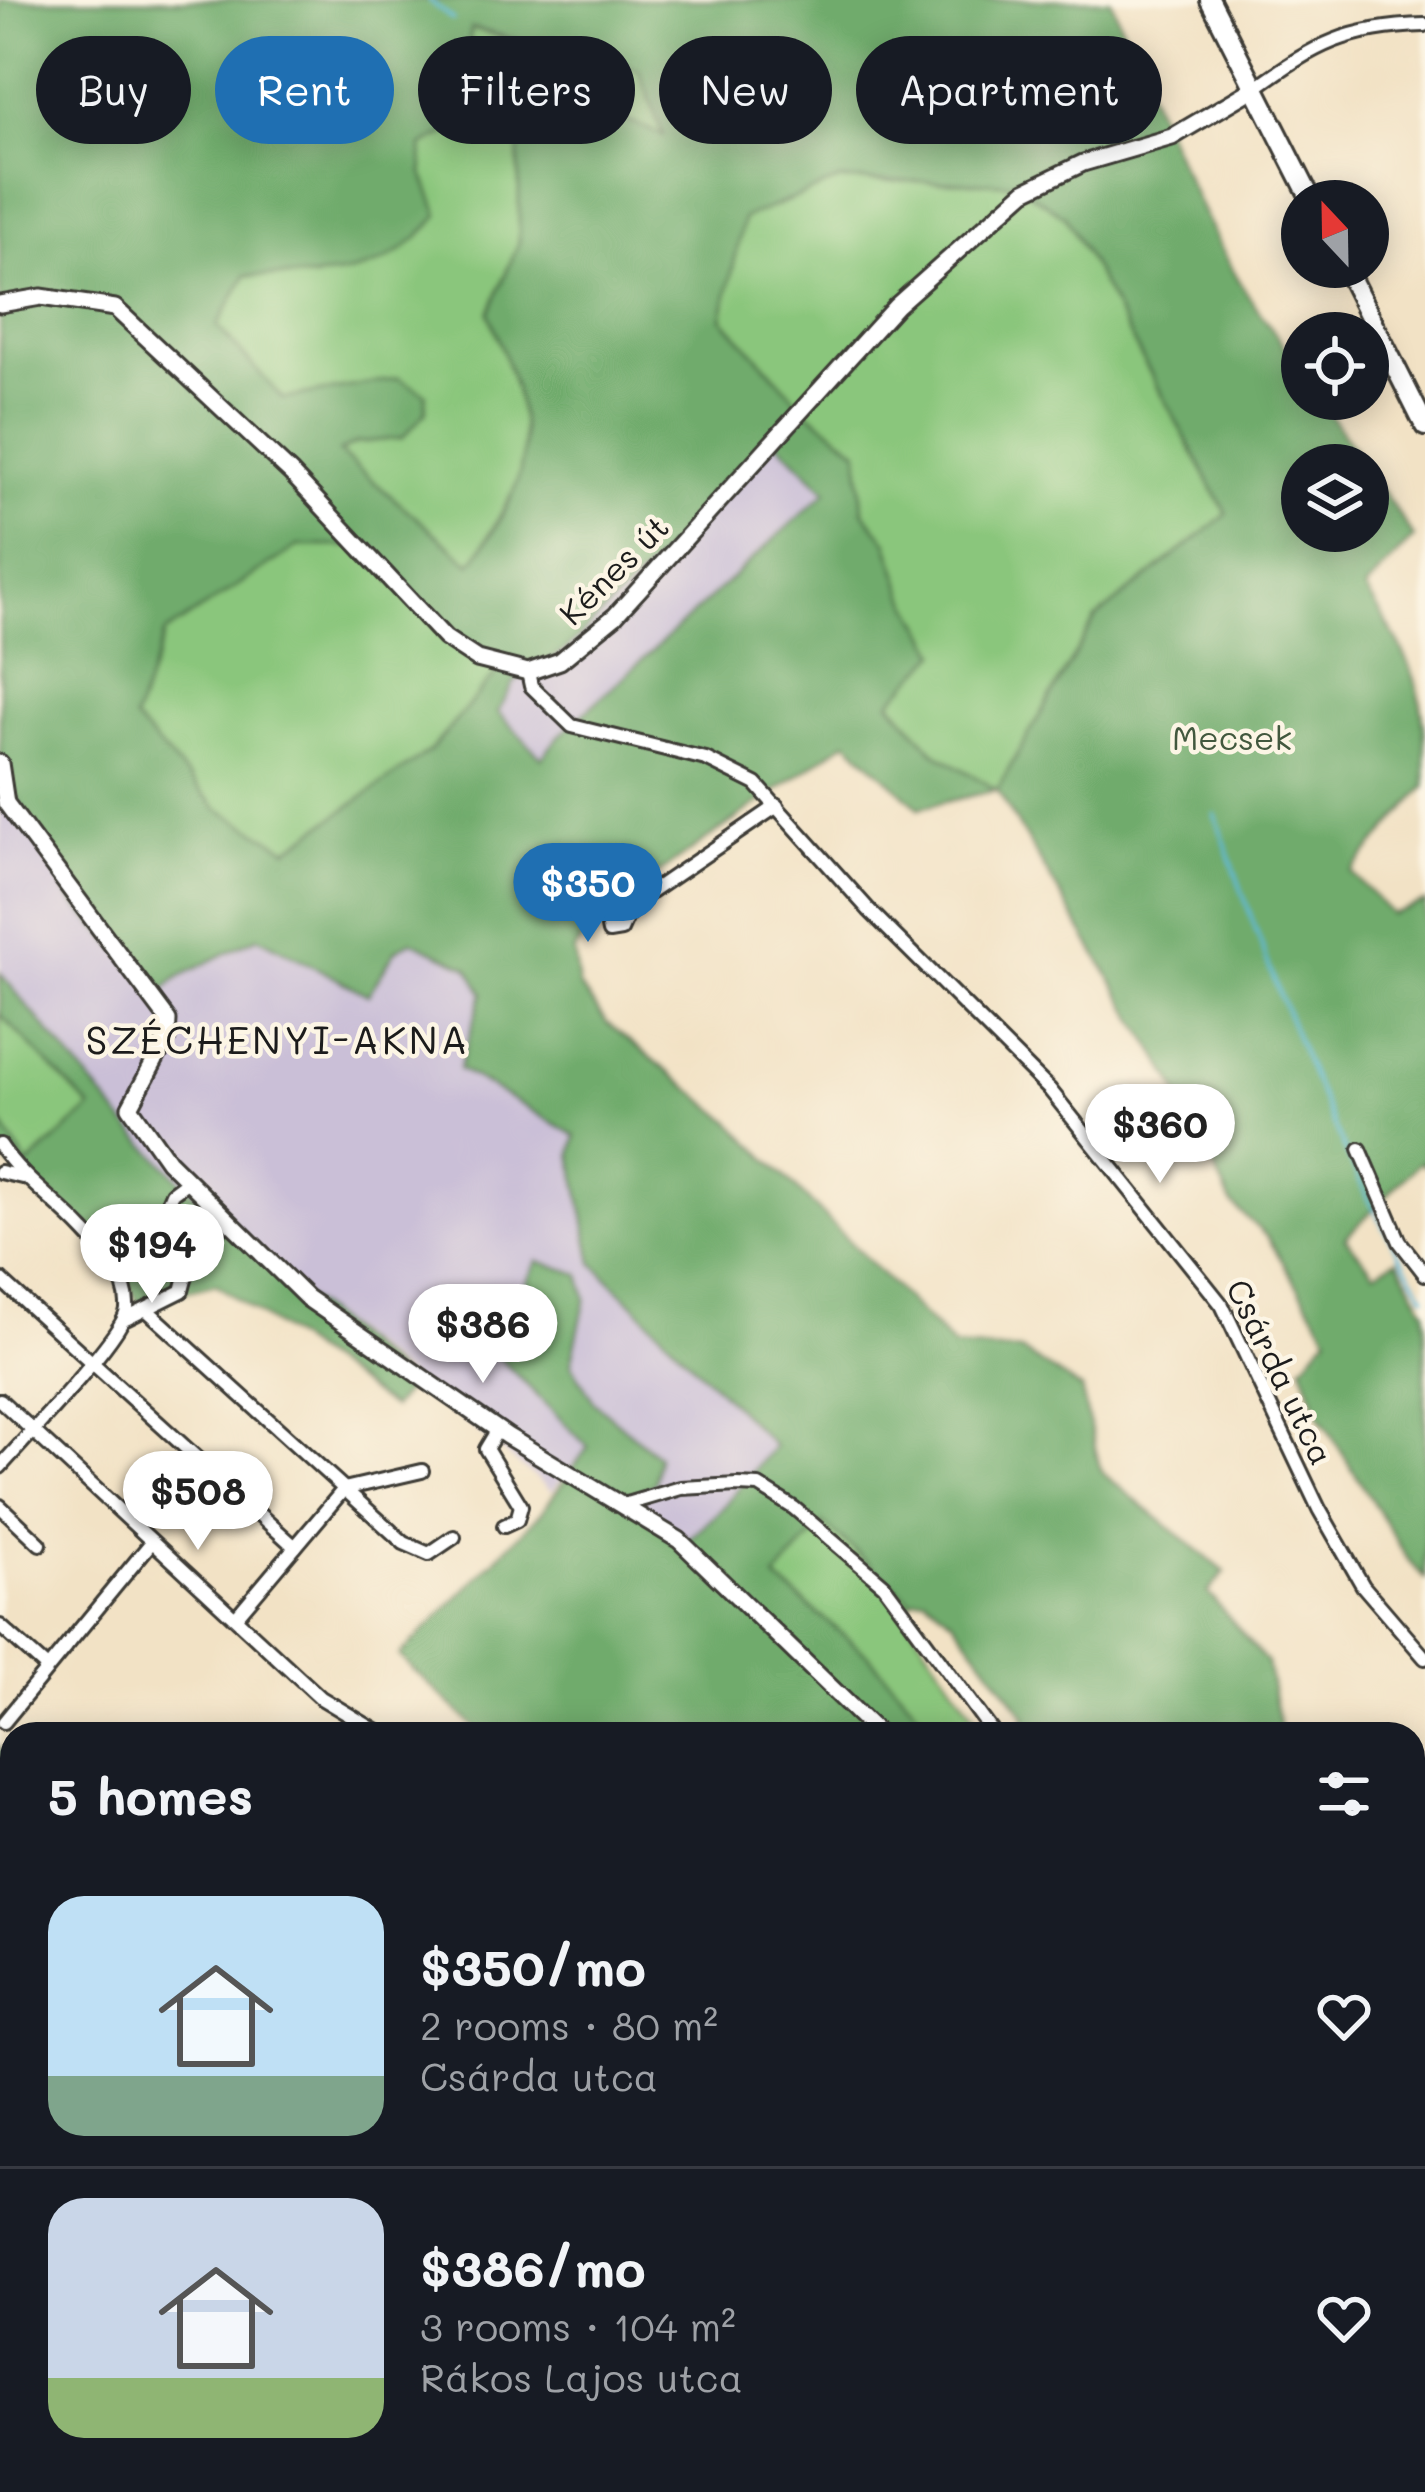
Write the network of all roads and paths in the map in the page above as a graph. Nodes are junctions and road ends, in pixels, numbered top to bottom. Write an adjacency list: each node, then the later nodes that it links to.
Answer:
1 (1210, 0): 3 (main road)
2 (1425, 25): 3 (street)
3 (1255, 88): 4 (main road); 8 (street, Kénes út)
4 (1301, 180)
5 (1356, 288): 7 (main road)
6 (0, 304): 8 (street)
7 (1425, 426)
8 (528, 672): 11 (street, Csárda utca)
9 (1, 770): 10 (street)
10 (3, 806): 17 (street)
11 (777, 806): 12 (street); 38 (street, Csárda utca)
12 (629, 912)
13 (0, 1145): 16 (street)
14 (1360, 1149): 18 (street)
15 (0, 1172): 16 (street)
16 (22, 1177): 21 (street)
17 (188, 1181): 20 (street); 25 (street)
18 (1425, 1274)
19 (0, 1279): 22 (street)
20 (147, 1310): 21 (street); 28 (street)
21 (126, 1319): 22 (street)
22 (92, 1361): 24 (street); 35 (street)
23 (0, 1400): 24 (street)
24 (34, 1429): 26 (street); 33 (street)
25 (499, 1430): 29 (street); 31 (street)
26 (0, 1467)
27 (422, 1471): 28 (street)
28 (344, 1489): 32 (street); 35 (street)
29 (623, 1505): 42 (street); 43 (street)
30 (0, 1506): 34 (street)
31 (504, 1526)
32 (454, 1537)
33 (152, 1543): 36 (street); 39 (street)
34 (40, 1544)
35 (295, 1546): 36 (street)
36 (236, 1617): 41 (street)
37 (0, 1626): 39 (street)
38 (1425, 1658)
39 (47, 1668): 40 (street)
40 (2, 1720)
41 (361, 1722)
42 (867, 1722)
43 (985, 1722)

